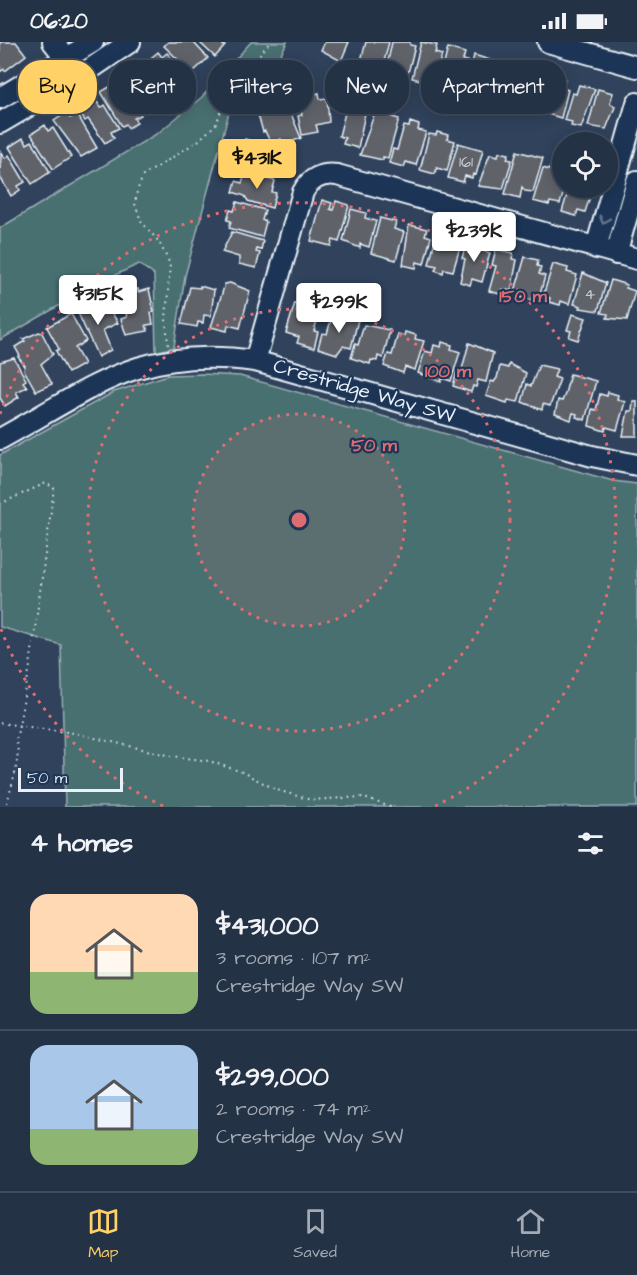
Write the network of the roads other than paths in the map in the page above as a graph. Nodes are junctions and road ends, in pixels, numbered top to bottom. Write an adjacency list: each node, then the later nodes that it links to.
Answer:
1 (53, 42): 5 (street)
2 (93, 42): 5 (street)
3 (130, 42): 6 (street)
4 (548, 42): 7 (street)
5 (66, 58): 8 (street)
6 (97, 64)
7 (637, 67)
8 (0, 98)
9 (637, 103): 13 (street, one-way to 13)
10 (18, 112): 11 (street)
11 (0, 123)
12 (637, 181): 14 (street)
13 (596, 248): 14 (street, Crestridge Way SW); 16 (street, Crestridge Way SW)
14 (616, 254): 15 (street, Crestridge Way SW)
15 (637, 259)
16 (255, 360): 17 (street); 18 (street, Crestridge Way SW)
17 (0, 439)
18 (637, 465)

